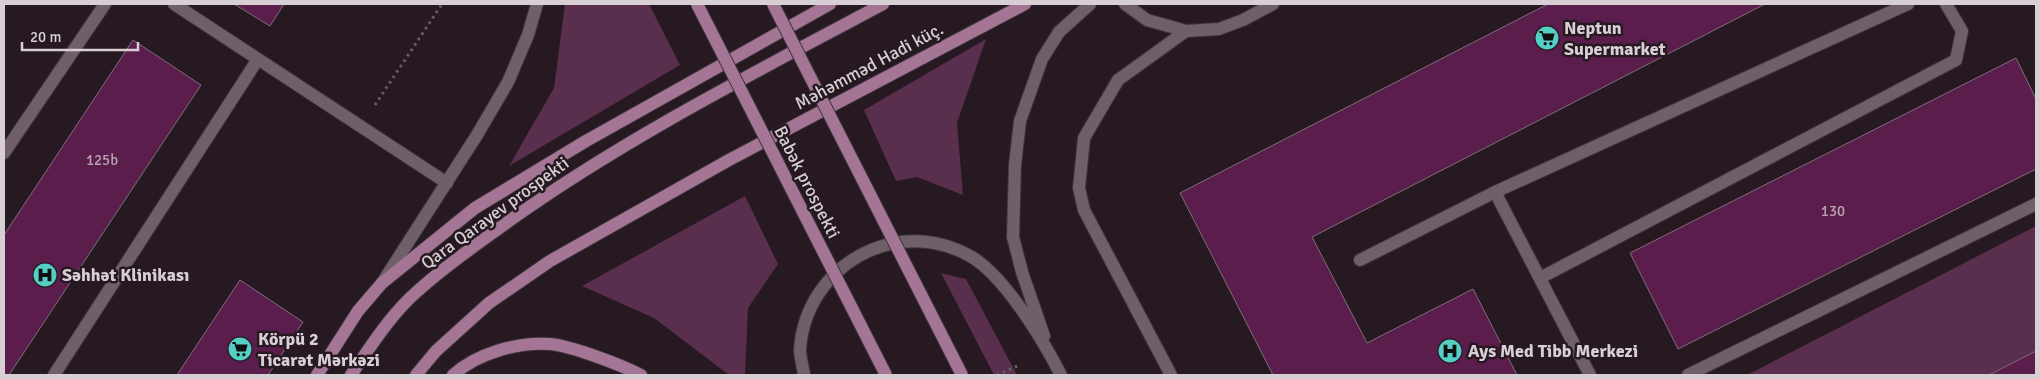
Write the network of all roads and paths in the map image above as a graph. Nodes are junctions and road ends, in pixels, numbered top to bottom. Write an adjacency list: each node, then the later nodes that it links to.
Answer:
1 (105, 4): 18 (main road)
2 (174, 4): 16 (main road)
3 (442, 4): 17 (path)
4 (537, 4): 19 (main road)
5 (697, 4): 34 (main road, Babək prospekti, bridge)
6 (773, 4): 35 (main road, bridge)
7 (830, 4): 24 (main road)
8 (1025, 4): 30 (main road, Məhəmməd Hadi küç.)
9 (1090, 4): 25 (main road)
10 (1125, 4): 15 (main road)
11 (1274, 4): 15 (main road)
12 (1908, 4): 20 (main road)
13 (1946, 4): 23 (main road)
14 (877, 7): 29 (main road, Qara Qarayev prospekti)
15 (1186, 31): 38 (main road)
16 (258, 59): 17 (main road); 27 (main road)
17 (360, 126): 19 (main road)
18 (4, 153)
19 (447, 183): 24 (main road)
20 (1495, 192): 22 (main road); 23 (main road)
21 (2036, 204): 40 (main road)
22 (1360, 260)
23 (1540, 278): 39 (main road)
24 (382, 283): 28 (main road)
25 (1048, 350): 33 (main road); 37 (main road)
26 (1020, 365): 36 (path)
27 (54, 375)
28 (317, 375)
29 (351, 375)
30 (416, 375)
31 (453, 375): 32 (main road)
32 (641, 375)
33 (804, 375)
34 (886, 375)
35 (962, 375)
36 (997, 375)
37 (1061, 375)
38 (1171, 375)
39 (1590, 375)
40 (1688, 375)

